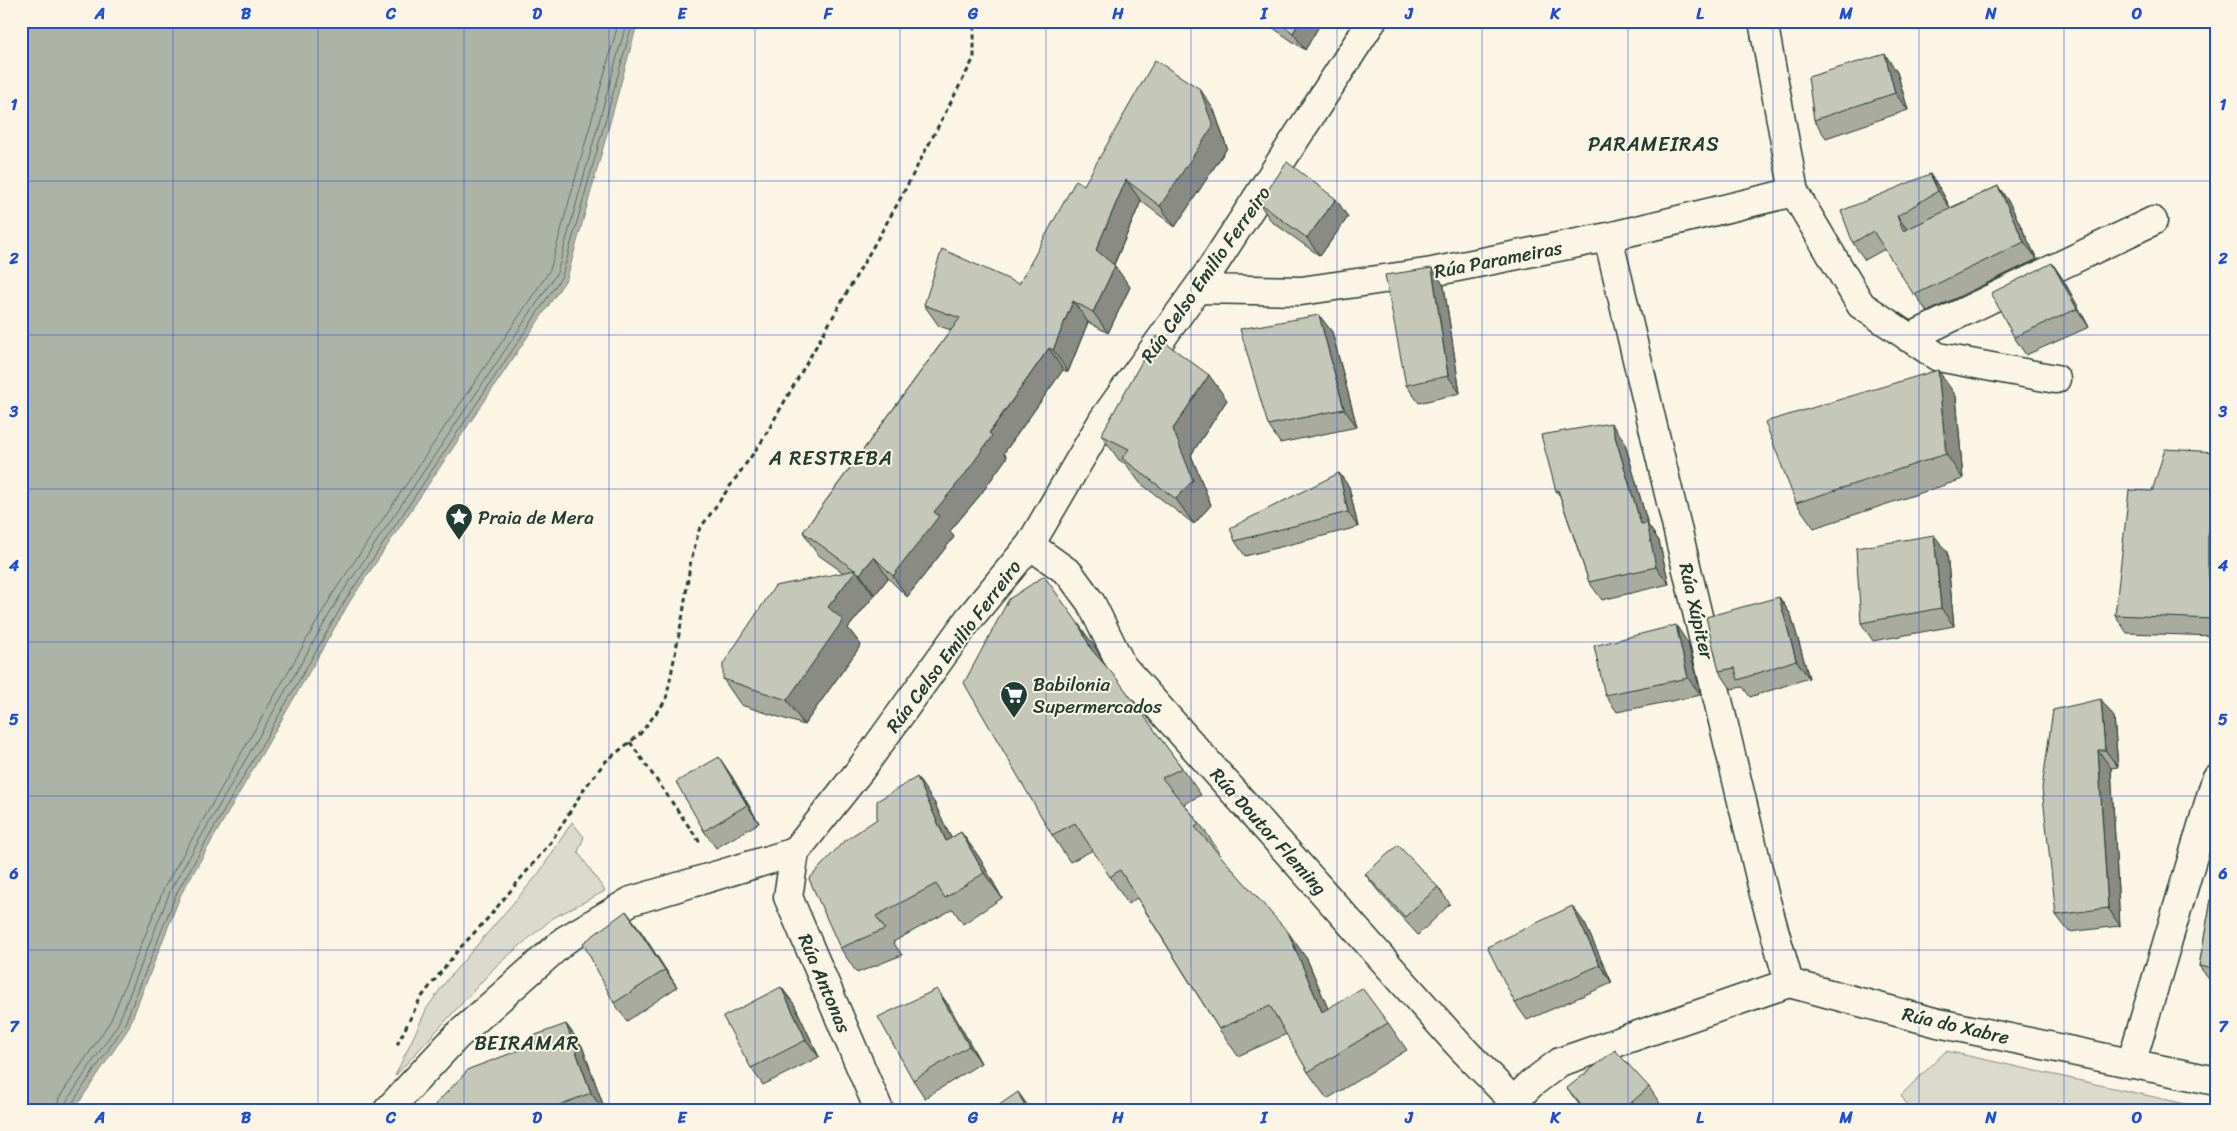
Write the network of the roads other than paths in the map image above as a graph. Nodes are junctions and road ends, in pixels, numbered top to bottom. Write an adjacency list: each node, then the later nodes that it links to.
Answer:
1 (1372, 21): 6 (street, Rúa Celso Emilio Ferreiro)
2 (1763, 21): 3 (street)
3 (1794, 192): 5 (street, Rúa Parameiras); 7 (street)
4 (2153, 221): 7 (street)
5 (1608, 237): 6 (street, Rúa Parameiras); 12 (street, Rúa Xúpiter)
6 (1197, 289): 9 (street, Rúa Celso Emilio Ferreiro)
7 (1909, 338): 8 (street)
8 (2056, 379)
9 (1030, 545): 11 (street, Rúa Celso Emilio Ferreiro); 15 (street, Rúa Doutor Fleming)
10 (2216, 779): 13 (street)
11 (795, 852): 16 (street); 17 (street, Rúa Antonas)
12 (1789, 983): 13 (street, Rúa do Xabre); 15 (street)
13 (2131, 1064): 14 (street, Rúa do Xabre)
14 (2216, 1081)
15 (1518, 1105)
16 (388, 1110)
17 (880, 1110)

